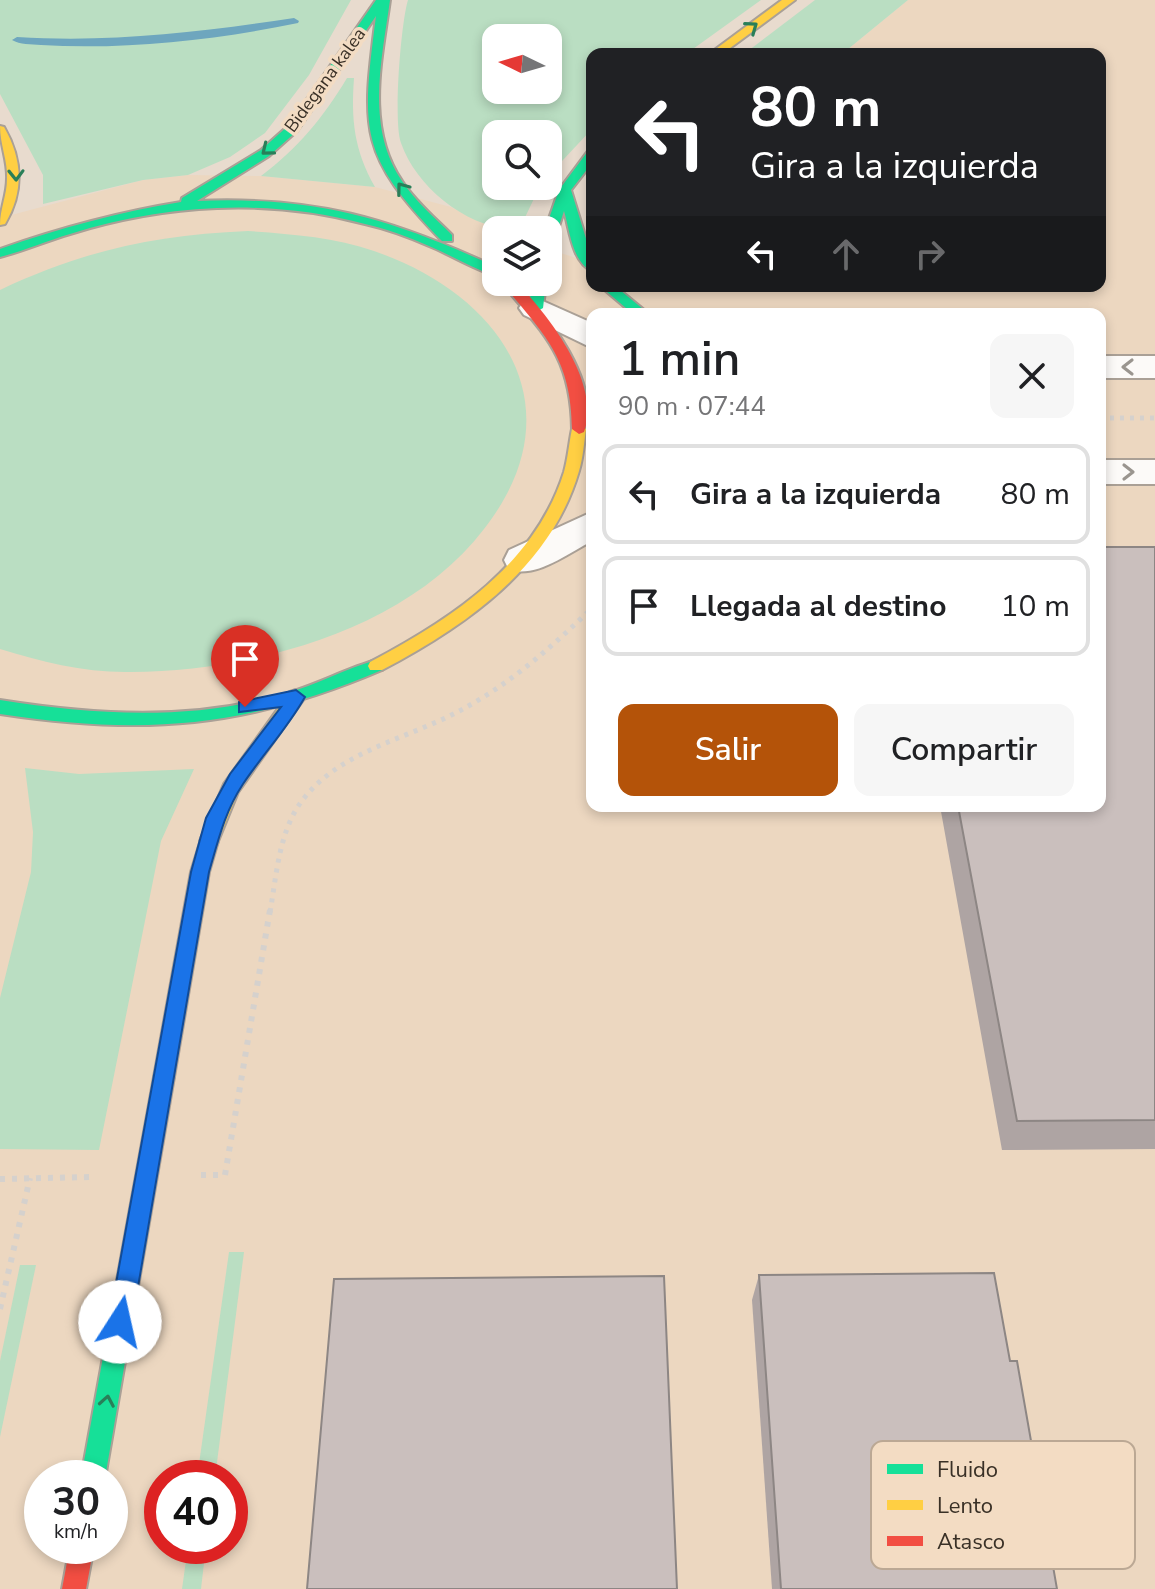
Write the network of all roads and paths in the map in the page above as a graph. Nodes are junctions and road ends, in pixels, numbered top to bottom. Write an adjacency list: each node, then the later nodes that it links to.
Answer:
1 (383, 0): 7 (main road, Bidegana kalea, one-way to 7); 10 (main road, Bidegana kalea, one-way to 1)
2 (789, 0): 3 (main road, one-way to 2)
3 (723, 48)
4 (0, 130): 9 (main road, one-way to 9)
5 (586, 162): 6 (main road)
6 (565, 190): 8 (main road); 12 (main road)
7 (181, 204): 10 (main road); 11 (main road)
8 (556, 216)
9 (0, 221)
10 (454, 246): 13 (main road)
11 (0, 253)
12 (586, 259)
13 (482, 263)
14 (614, 292): 17 (main road)
15 (538, 296): 26 (main road)
16 (539, 296): 18 (street)
17 (634, 308)
18 (586, 332)
19 (1106, 367): 20 (street, one-way to 19)
20 (1155, 367)
21 (1106, 418): 22 (path)
22 (1155, 418)
23 (1106, 472): 24 (street, one-way to 24)
24 (1155, 472)
25 (586, 528): 26 (street)
26 (523, 560): 28 (main road)
27 (586, 613): 30 (path)
28 (296, 697): 29 (main road); 30 (main road)
29 (0, 707)
30 (145, 1177): 31 (path); 34 (main road, one-way to 30)
31 (30, 1178): 32 (path); 33 (path)
32 (0, 1179)
33 (0, 1309)
34 (96, 1460)
35 (79, 1564): 36 (main road)
36 (74, 1589)

